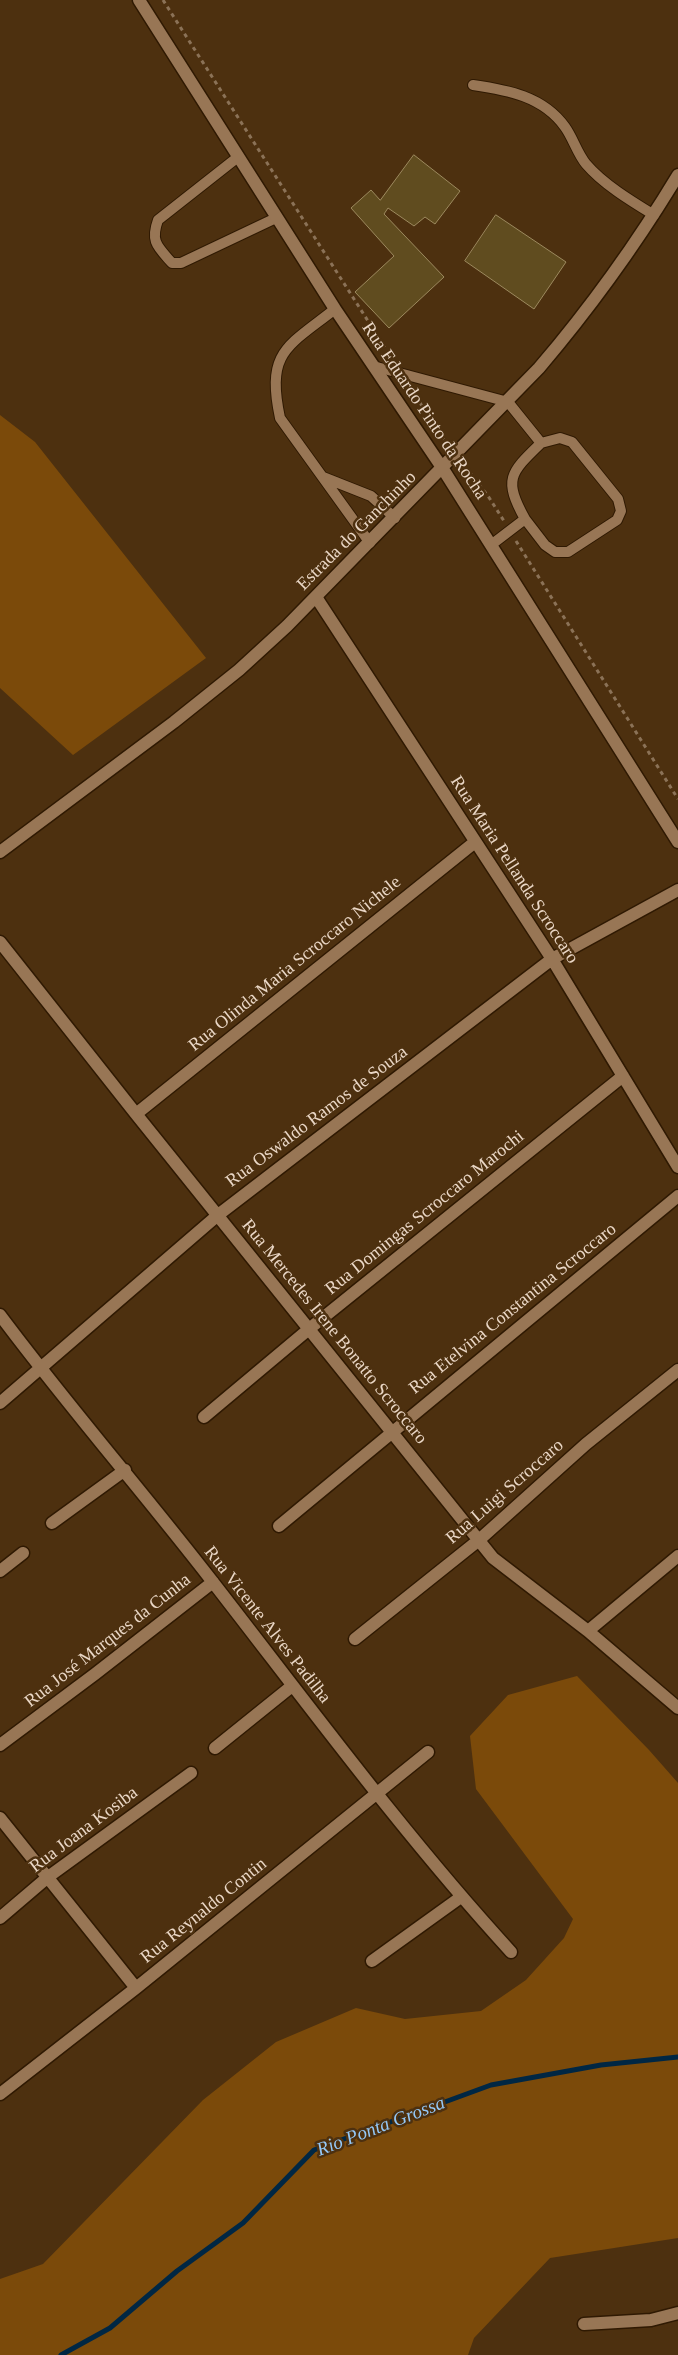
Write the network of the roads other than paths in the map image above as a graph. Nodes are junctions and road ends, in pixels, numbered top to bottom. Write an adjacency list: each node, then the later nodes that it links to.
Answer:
1 (139, 0): 3 (street, Rua Eduardo Pinto da Rocha)
2 (473, 85): 5 (lane)
3 (238, 157): 6 (street, Rua Eduardo Pinto da Rocha); 6 (lane)
4 (678, 175): 5 (street, Estrada do Ganchinho)
5 (654, 215): 9 (street, Estrada do Ganchinho)
6 (276, 218): 7 (street, Rua Eduardo Pinto da Rocha)
7 (335, 309): 8 (street, Rua Eduardo Pinto da Rocha); 12 (lane)
8 (373, 366): 9 (lane); 11 (street, Rua Eduardo Pinto da Rocha)
9 (508, 402): 10 (lane); 11 (street, Estrada do Ganchinho)
10 (541, 444): 14 (lane); 14 (lane)
11 (443, 469): 13 (street, Estrada do Ganchinho); 16 (street, Rua Eduardo Pinto da Rocha)
12 (323, 477): 13 (lane); 15 (lane)
13 (395, 518): 15 (street, Estrada do Ganchinho)
14 (525, 519): 16 (lane)
15 (370, 542): 17 (street, Estrada do Ganchinho)
16 (491, 545): 19 (street, Rua Eduardo Pinto da Rocha)
17 (316, 597): 18 (street, Rua Maria Pellanda Scroccaro); 20 (street, Estrada do Ganchinho)
18 (475, 842): 23 (street, Rua Maria Pellanda Scroccaro); 25 (street, Rua Olinda Maria Scroccaro Nichele)
19 (678, 842)
20 (0, 852)
21 (678, 890): 23 (street, Rua Oswaldo Ramos de Souza)
22 (0, 942): 25 (street, Rua Mercedes Irene Bonatto Scroccaro)
23 (552, 959): 24 (street, Rua Maria Pellanda Scroccaro); 28 (street, Rua Oswaldo Ramos de Souza)
24 (623, 1076): 26 (street, Rua Maria Pellanda Scroccaro); 30 (street, Rua Domingas Scroccaro Marochi)
25 (136, 1114): 28 (street, Rua Mercedes Irene Bonatto Scroccaro)
26 (678, 1167)
27 (678, 1196): 35 (street, Rua Etelvina Constantina Scroccaro)
28 (218, 1216): 30 (street, Rua Mercedes Irene Bonatto Scroccaro); 31 (street, Rua Oswaldo Ramos de Souza)
29 (0, 1315): 31 (street, Rua Vicente Alves Padilha)
30 (309, 1328): 34 (street, Rua Domingas Scroccaro Marochi); 35 (street, Rua Mercedes Irene Bonatto Scroccaro)
31 (40, 1370): 33 (street, Rua Oswaldo Ramos de Souza); 36 (street, Rua Vicente Alves Padilha)
32 (678, 1370): 39 (street, Rua Luigi Scroccaro)
33 (0, 1403)
34 (204, 1417)
35 (392, 1432): 38 (street, Rua Etelvina Constantina Scroccaro); 39 (street, Rua Mercedes Irene Bonatto Scroccaro)
36 (125, 1470): 37 (street); 43 (street, Rua Vicente Alves Padilha)
37 (52, 1523)
38 (279, 1526)
39 (479, 1540): 44 (street, Rua Mercedes Irene Bonatto Scroccaro); 45 (street, Rua Luigi Scroccaro)
40 (23, 1553): 42 (street)
41 (678, 1556): 44 (street)
42 (0, 1571)
43 (213, 1582): 46 (street, Rua Vicente Alves Padilha); 48 (street, Rua José Marques da Cunha)
44 (588, 1631): 47 (street, Rua Mercedes Irene Bonatto Scroccaro)
45 (355, 1639)
46 (292, 1686): 49 (street); 52 (street, Rua Vicente Alves Padilha)
47 (678, 1708)
48 (0, 1745)
49 (215, 1748)
50 (428, 1752): 52 (street, Rua Reynaldo Contin)
51 (191, 1773): 54 (street, Rua Joana Kosiba)
52 (377, 1794): 55 (street, Rua Vicente Alves Padilha); 59 (street, Rua Reynaldo Contin)
53 (0, 1818): 54 (street)
54 (48, 1877): 56 (street, Rua Joana Kosiba); 59 (street)
55 (461, 1897): 57 (street, Rua Vicente Alves Padilha); 58 (street)
56 (0, 1918)
57 (511, 1952)
58 (372, 1960)
59 (136, 1988): 60 (street, Rua Reynaldo Contin)
60 (0, 2094)
61 (678, 2313): 62 (street)
62 (584, 2324)

